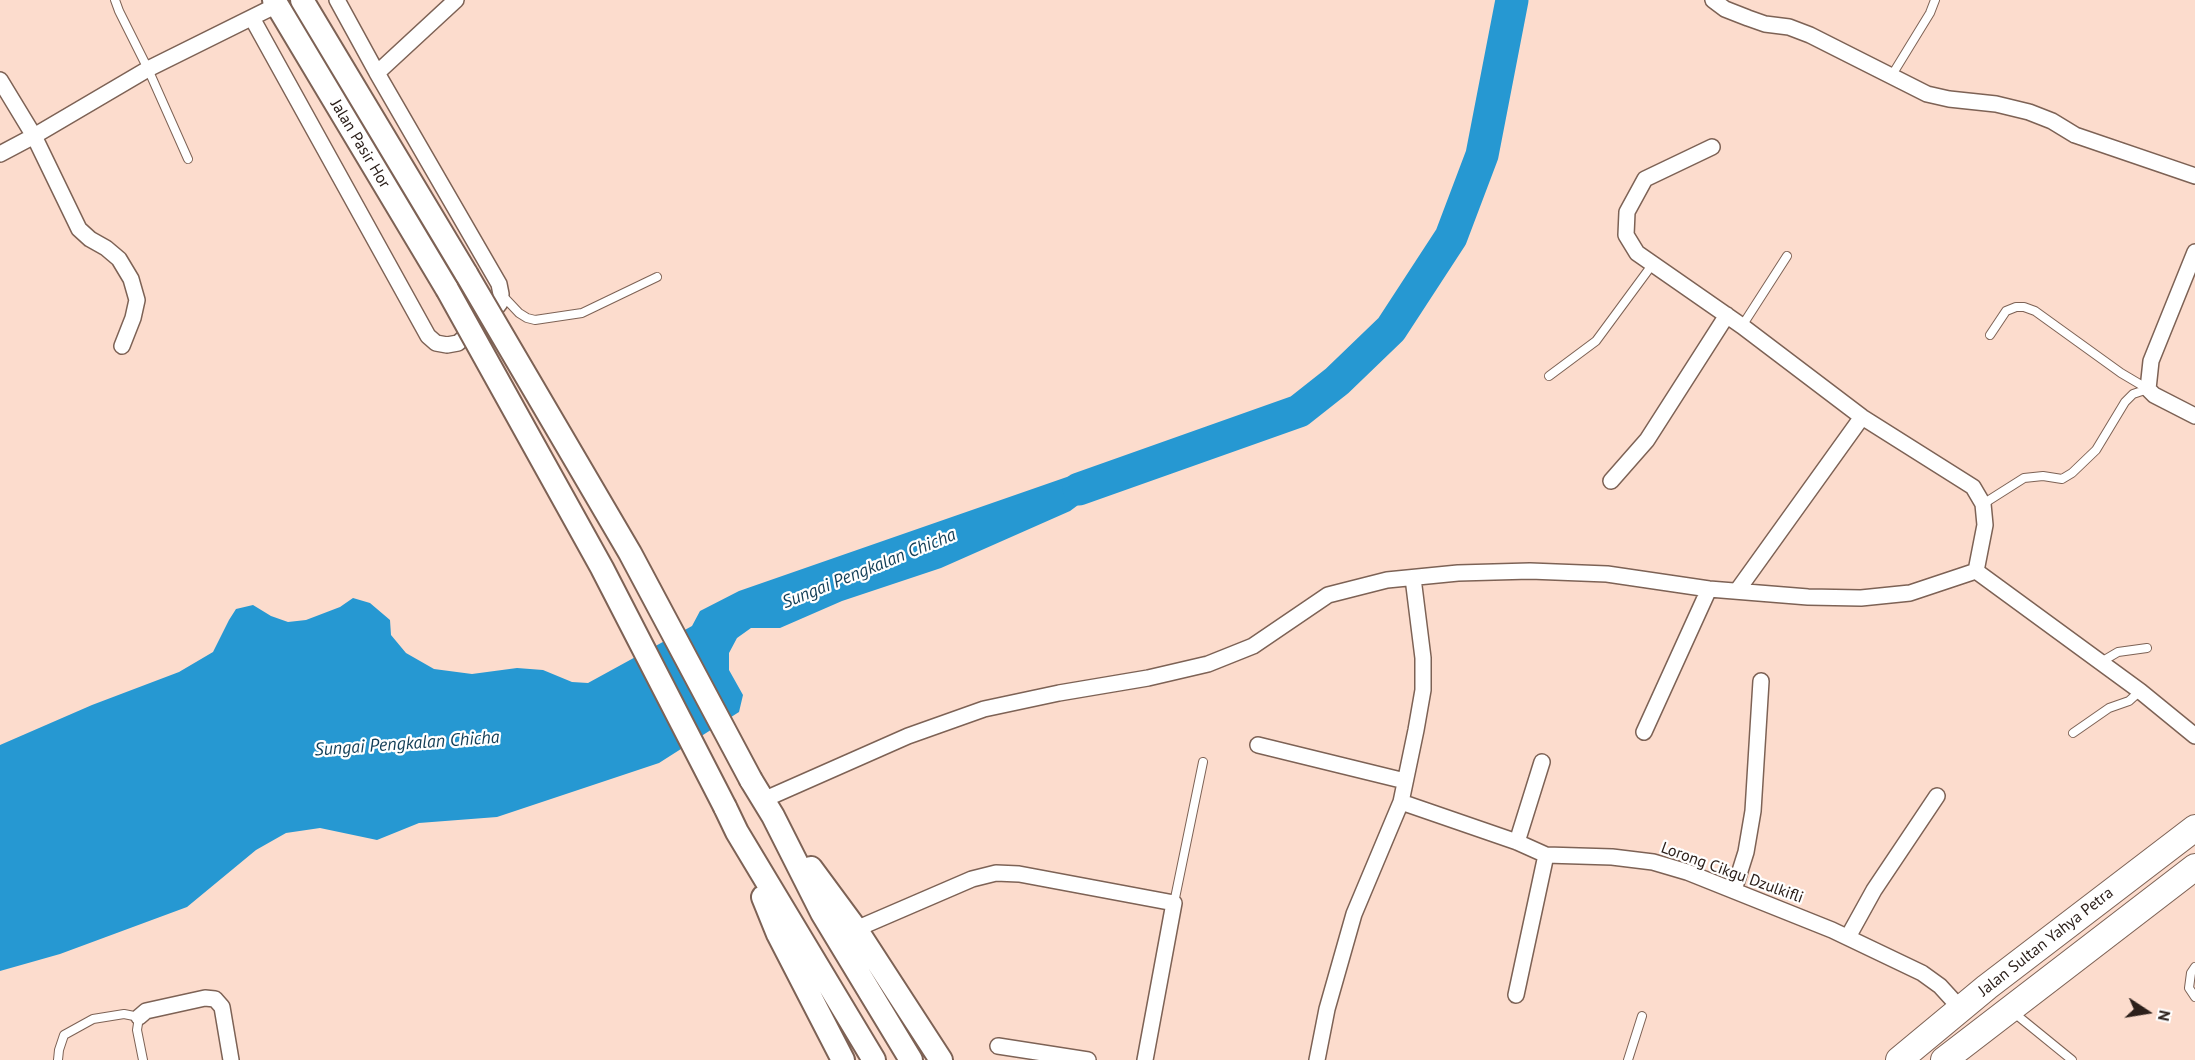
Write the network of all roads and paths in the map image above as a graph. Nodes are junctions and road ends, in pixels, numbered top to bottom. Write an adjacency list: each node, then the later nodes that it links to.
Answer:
1 (116, 0): 9 (lane)
2 (302, 0): 50 (main road, Jalan Pasir Hor, bridge)
3 (337, 0): 10 (street)
4 (456, 0): 10 (street)
5 (1713, 0): 11 (street)
6 (1935, 0): 11 (lane)
7 (275, 3): 8 (street); 52 (main road, Jalan Pasir Hor, bridge)
8 (252, 18): 9 (street); 22 (street)
9 (147, 69): 13 (street); 16 (lane)
10 (376, 73): 22 (street)
11 (1892, 75): 17 (street)
12 (0, 80): 13 (street)
13 (34, 136): 15 (street); 26 (street)
14 (1712, 147): 20 (street)
15 (0, 154)
16 (188, 159)
17 (2195, 176)
18 (2195, 252): 28 (street)
19 (1787, 256): 24 (lane)
20 (1652, 265): 23 (street); 27 (lane)
21 (657, 277): 22 (lane)
22 (501, 294)
23 (1727, 315): 24 (street); 31 (street)
24 (1742, 326): 30 (street)
25 (1990, 335): 28 (lane)
26 (122, 346)
27 (1549, 376)
28 (2148, 389): 29 (street); 32 (lane)
29 (2195, 416)
30 (1862, 417): 32 (street); 36 (street)
31 (1611, 481)
32 (1983, 504): 33 (street)
33 (1976, 571): 36 (street); 38 (street)
34 (1413, 578): 35 (street); 47 (street); 50 (street)
35 (1709, 589): 36 (street); 41 (street)
36 (1737, 591)
37 (2147, 648): 38 (lane)
38 (2101, 662): 40 (street)
39 (1761, 681): 56 (street)
40 (2140, 691): 42 (lane); 43 (street)
41 (1644, 732)
42 (2073, 733)
43 (2195, 736)
44 (1258, 745): 47 (street)
45 (1203, 762): 57 (lane)
46 (1542, 762): 53 (street)
47 (1405, 781): 49 (street)
48 (1937, 796): 59 (street)
49 (1401, 802): 53 (street, Lorong Cikgu Dzulkifli); 78 (street)
50 (768, 808): 58 (main road); 74 (main road)
51 (2195, 828): 61 (highway, Jalan Sultan Yahya Petra)
52 (737, 832): 72 (main road); 73 (main road)
53 (1517, 842): 54 (street, Lorong Cikgu Dzulkifli)
54 (1546, 855): 56 (street, Lorong Cikgu Dzulkifli); 62 (street)
55 (2195, 867): 64 (highway, Jalan Sultan Yahya Petra)
56 (1734, 890): 59 (street, Lorong Cikgu Dzulkifli)
57 (1174, 903): 58 (street); 77 (street)
58 (856, 930): 75 (main road)
59 (1848, 937): 65 (street, Lorong Cikgu Dzulkifli)
60 (2195, 967): 63 (lane)
61 (1987, 987): 64 (highway); 65 (highway, Jalan Sultan Yahya Petra)
62 (1516, 995)
63 (2195, 997)
64 (2016, 1005): 81 (highway, Jalan Sultan Yahya Petra); 82 (lane)
65 (1961, 1009): 80 (highway, Jalan Sultan Yahya Petra)
66 (1642, 1016): 79 (lane)
67 (139, 1017): 69 (lane); 70 (lane); 71 (street)
68 (998, 1046): 76 (street)
69 (58, 1060)
70 (143, 1060)
71 (231, 1060)
72 (843, 1060)
73 (874, 1060)
74 (911, 1060)
75 (940, 1060)
76 (1088, 1060)
77 (1145, 1060)
78 (1317, 1060)
79 (1628, 1060)
80 (1899, 1060)
81 (1944, 1060)
82 (2072, 1060)

